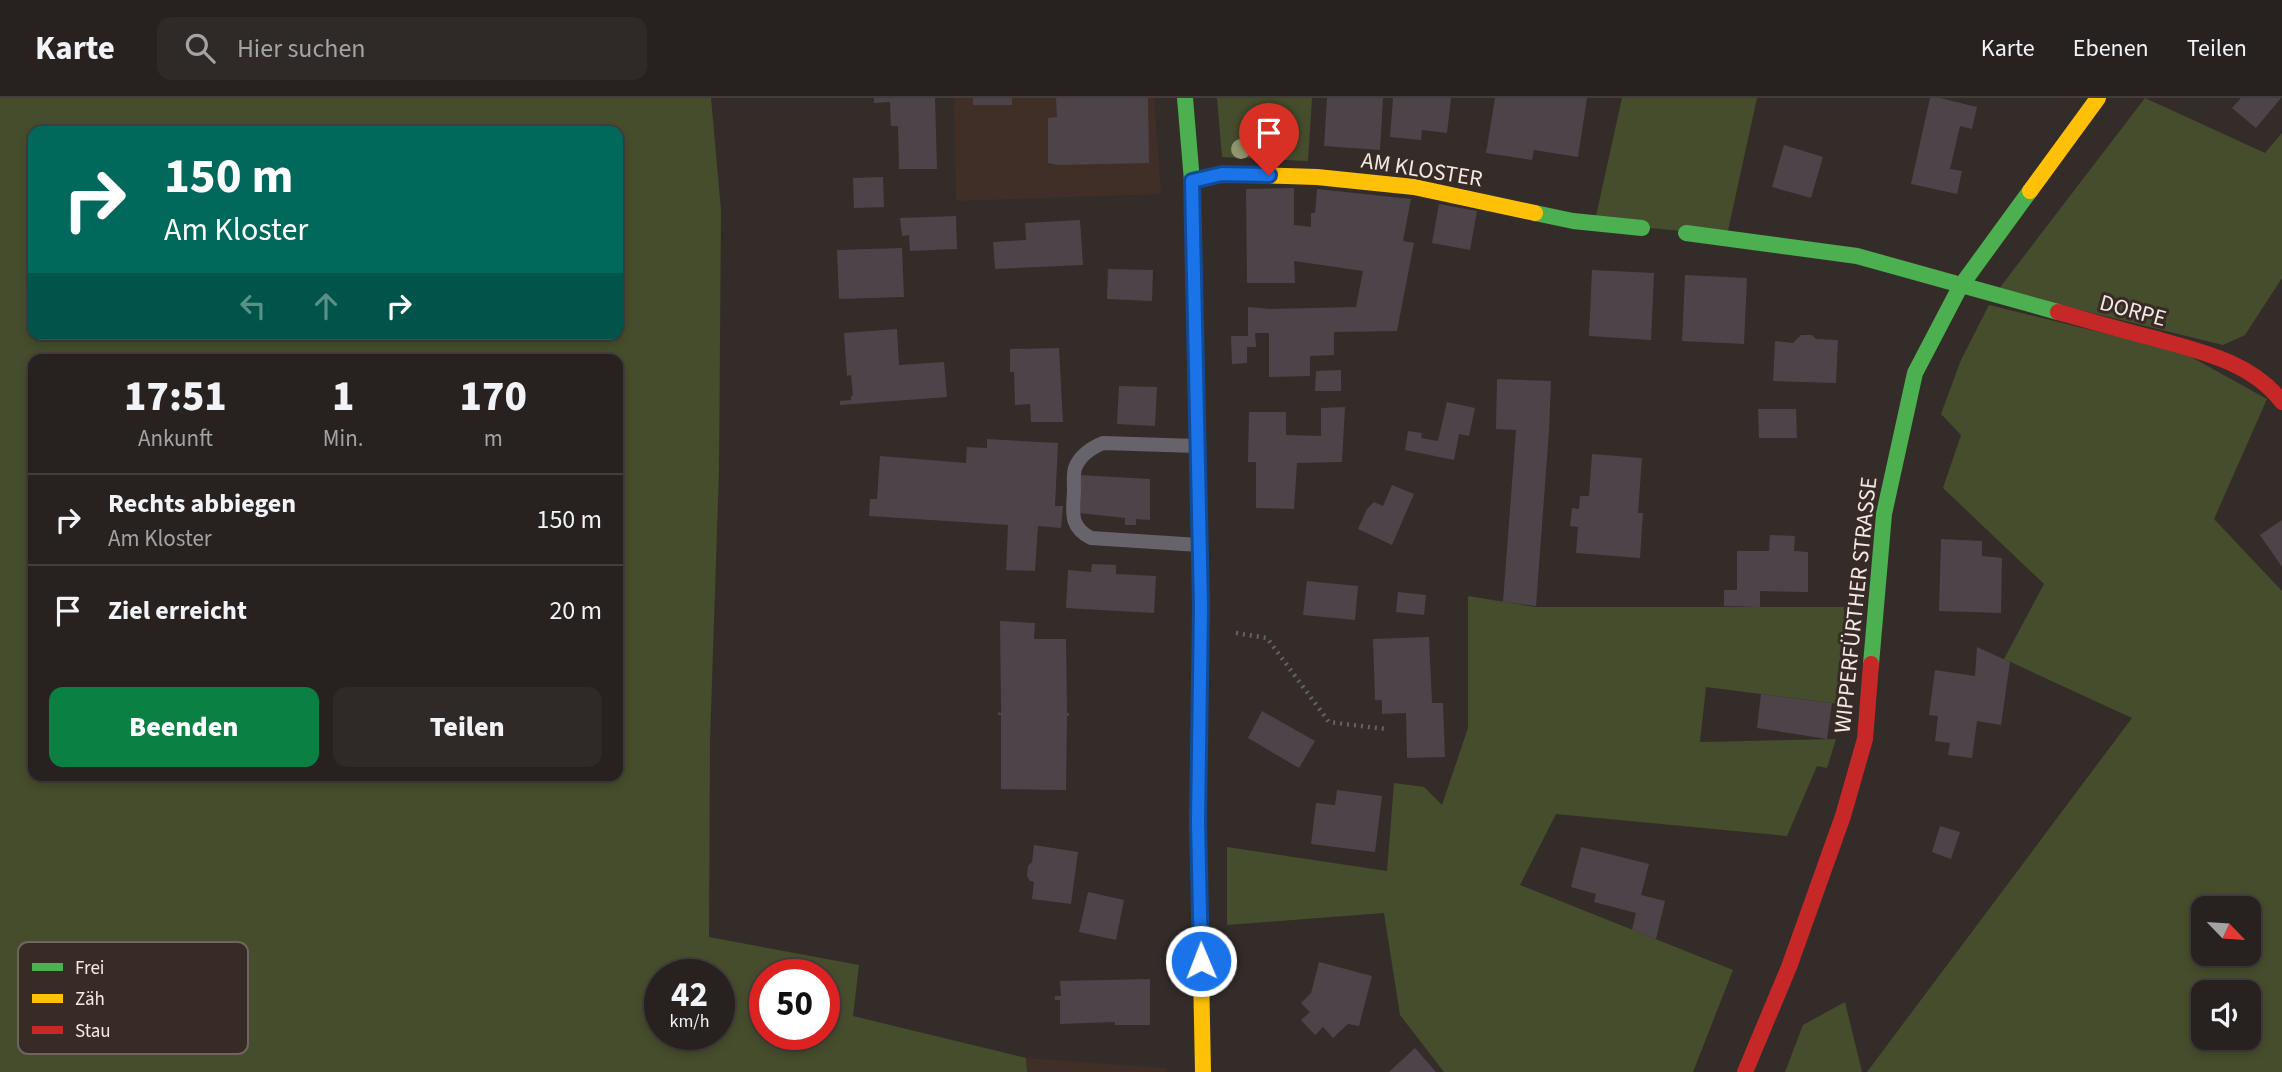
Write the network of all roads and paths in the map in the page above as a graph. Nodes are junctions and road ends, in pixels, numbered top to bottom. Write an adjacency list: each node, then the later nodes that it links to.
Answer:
1 (1185, 98): 3 (main road)
2 (2098, 98): 6 (main road, WIPPERFÜRTHER STRASSE)
3 (1192, 181): 4 (main road, AM KLOSTER); 8 (main road)
4 (1643, 228)
5 (1686, 233): 6 (main road)
6 (1960, 287): 7 (main road, DORPE); 13 (main road, WIPPERFÜRTHER STRASSE)
7 (2282, 402)
8 (1197, 446): 9 (main road); 9 (lane)
9 (1199, 545): 10 (main road)
10 (1200, 628): 11 (path); 12 (main road)
11 (1385, 729)
12 (1203, 1072)
13 (1745, 1072)

